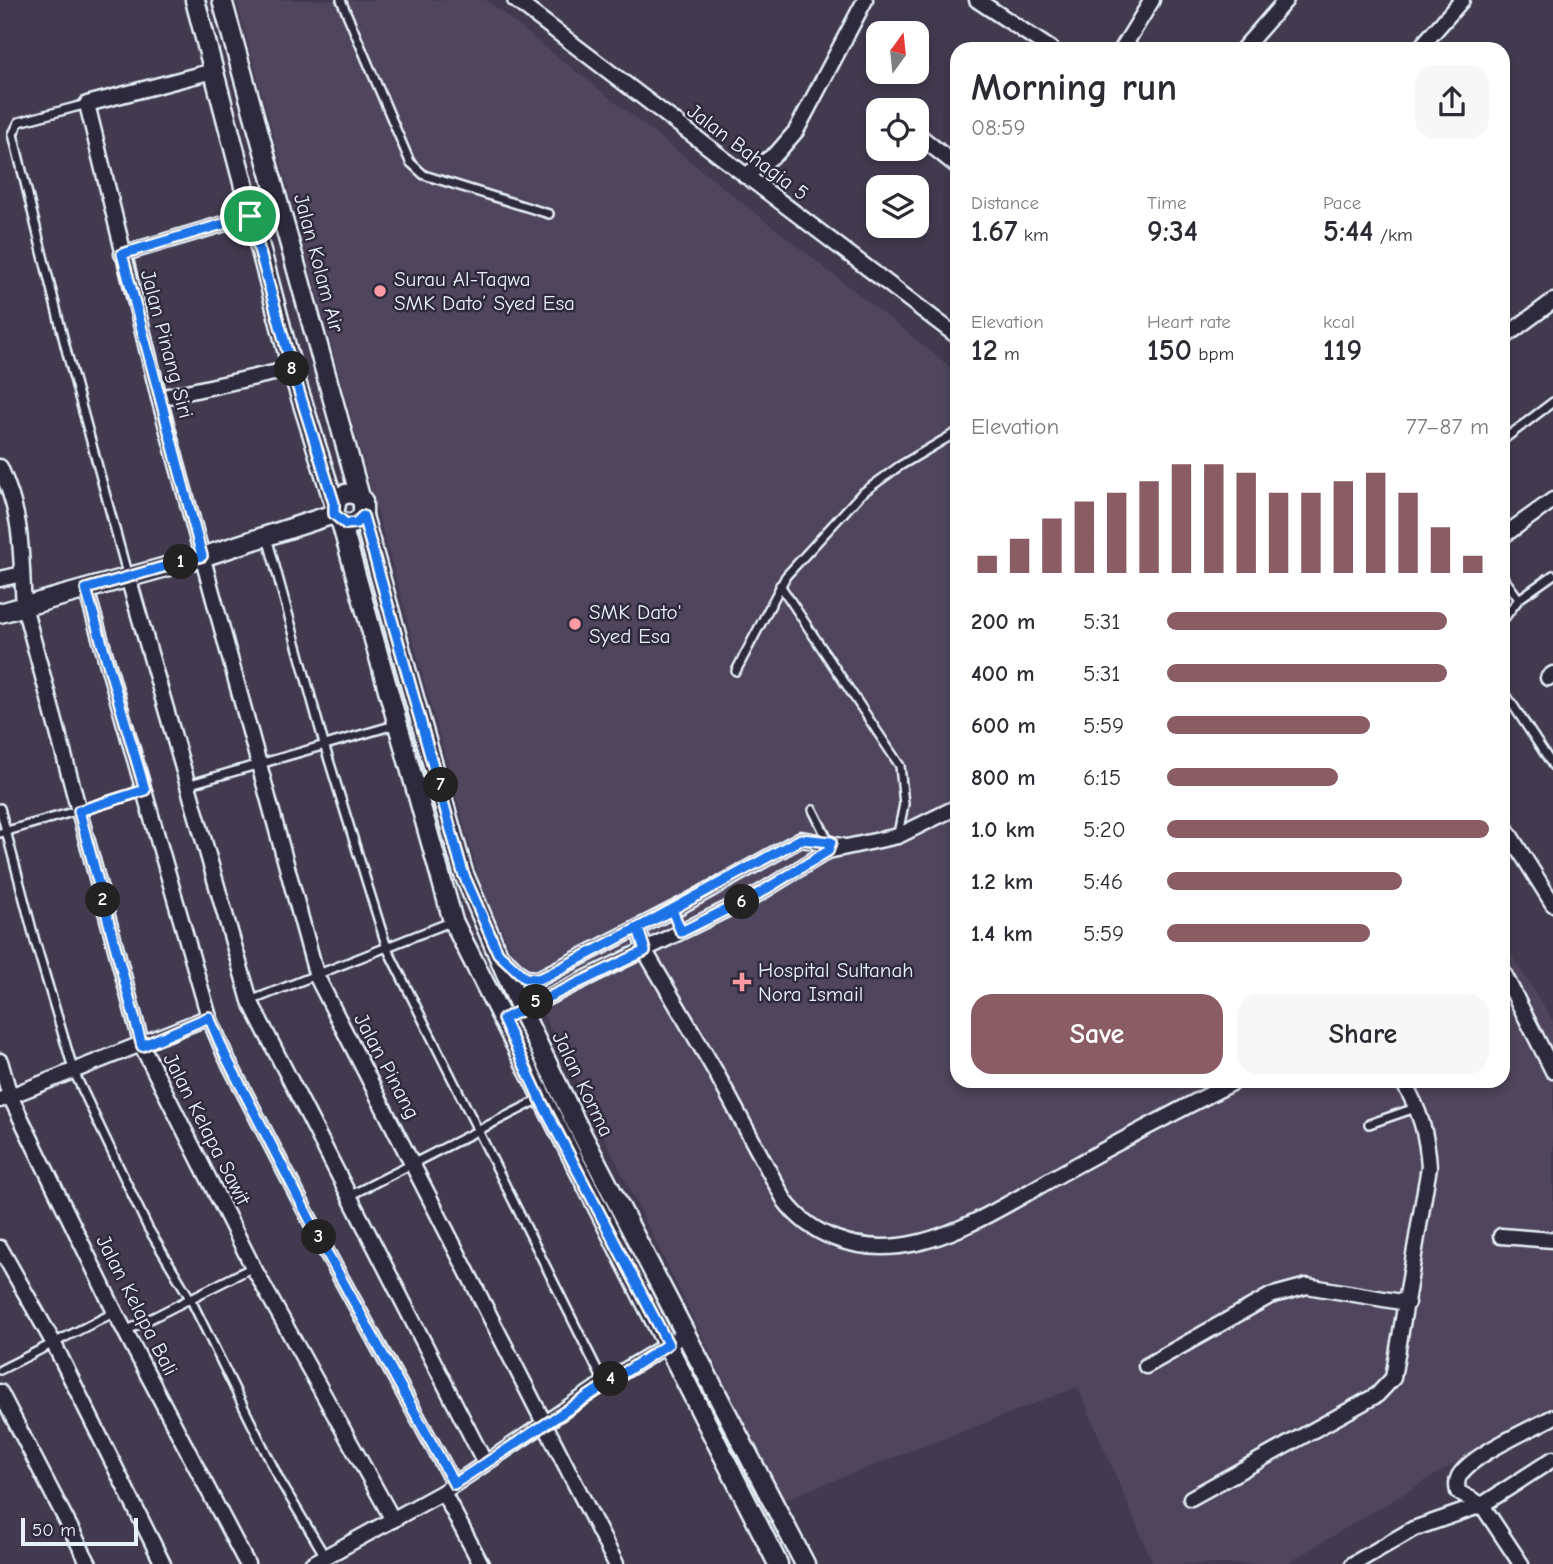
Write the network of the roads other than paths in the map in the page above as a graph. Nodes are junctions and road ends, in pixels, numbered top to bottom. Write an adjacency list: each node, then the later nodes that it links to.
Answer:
1 (195, 0): 14 (street)
2 (222, 0): 31 (street, Jalan Kolam Air)
3 (341, 0): 19 (lane)
4 (515, 0): 18 (street, Jalan Bahagia 5)
5 (864, 0): 18 (street)
6 (977, 0): 10 (street)
7 (1152, 0): 11 (street)
8 (1286, 0): 12 (street)
9 (1462, 0): 13 (street)
10 (1040, 42)
11 (1126, 42)
12 (1249, 42)
13 (1425, 42)
14 (213, 71): 15 (street); 20 (street)
15 (87, 104): 21 (street, Jalan Pinang Siri); 40 (lane)
16 (929, 144): 17 (street)
17 (950, 160)
18 (745, 176): 23 (street, Jalan Bahagia 5)
19 (549, 215)
20 (250, 216): 21 (street); 25 (street)
21 (122, 254): 26 (street, Jalan Pinang Siri)
22 (1553, 301): 24 (street)
23 (950, 331)
24 (1510, 333)
25 (292, 369): 26 (street); 33 (street)
26 (159, 398): 37 (street, Jalan Pinang Siri)
27 (1553, 402): 28 (lane)
28 (1510, 435)
29 (950, 436): 42 (lane)
30 (0, 467): 38 (street, Jalan Kelapa Sawit)
31 (360, 497): 33 (street); 34 (street)
32 (1553, 500): 35 (street)
33 (336, 513): 34 (street); 36 (street); 51 (street, Jalan Korma)
34 (363, 516): 72 (street, Jalan Korma)
35 (1510, 531)
36 (267, 536): 37 (street); 52 (lane)
37 (202, 556): 40 (street); 53 (street, Jalan Pinang)
38 (22, 574): 41 (street); 46 (street, Jalan Kelapa Sawit)
39 (1553, 575): 45 (lane)
40 (128, 577): 44 (street); 55 (street)
41 (0, 579)
42 (779, 585): 49 (lane); 62 (lane)
43 (1510, 587): 45 (lane)
44 (86, 589): 46 (street); 56 (street)
45 (1519, 599): 47 (lane)
46 (24, 606): 48 (street); 60 (street, Jalan Kelapa Sawit)
47 (1510, 611)
48 (0, 613)
49 (736, 671)
50 (1510, 701): 54 (lane)
51 (398, 724): 52 (lane); 67 (street, Jalan Korma)
52 (324, 744): 53 (lane); 70 (lane)
53 (257, 765): 55 (lane); 73 (street, Jalan Pinang)
54 (1553, 766)
55 (186, 785): 75 (street)
56 (145, 790): 60 (lane); 77 (street)
57 (0, 808): 61 (lane)
58 (813, 810): 64 (lane)
59 (950, 810): 62 (street)
60 (79, 811): 61 (lane); 79 (street, Jalan Kelapa Sawit)
61 (3, 832): 82 (lane)
62 (898, 835): 64 (street)
63 (1510, 835): 65 (street)
64 (830, 847): 66 (street); 69 (street)
65 (1553, 904)
66 (672, 910): 68 (street); 69 (street)
67 (453, 921): 70 (lane); 78 (street, Jalan Korma)
68 (638, 928): 71 (street); 72 (street)
69 (681, 932): 71 (street)
70 (387, 948): 73 (lane); 89 (lane)
71 (645, 951): 76 (street); 83 (street)
72 (498, 953): 76 (street, Jalan Korma)
73 (317, 976): 75 (lane); 90 (street, Jalan Pinang)
74 (1510, 986): 81 (street)
75 (250, 1001): 91 (street)
76 (521, 1009): 78 (street); 100 (street, Jalan Korma)
77 (209, 1017): 79 (street); 111 (street)
78 (503, 1019): 86 (street, Jalan Korma)
79 (142, 1046): 82 (street); 95 (street, Jalan Kelapa Sawit)
80 (0, 1062): 85 (street, Jalan Kelapa Bali)
81 (1553, 1071)
82 (74, 1072): 85 (street); 96 (lane)
83 (1223, 1088)
84 (1408, 1088): 87 (street)
85 (5, 1098): 98 (street, Jalan Kelapa Bali)
86 (540, 1099): 89 (lane); 102 (street, Jalan Korma)
87 (1419, 1107): 88 (lane); 97 (street)
88 (1369, 1124)
89 (476, 1131): 90 (lane); 105 (lane)
90 (414, 1163): 91 (lane); 108 (street, Jalan Pinang)
91 (349, 1196): 109 (street)
92 (1501, 1236): 93 (street)
93 (1553, 1240)
94 (0, 1248): 101 (street)
95 (253, 1267): 96 (lane); 114 (street, Jalan Kelapa Sawit)
96 (191, 1300): 99 (lane); 115 (lane)
97 (1407, 1303): 103 (street); 112 (street)
98 (116, 1312): 99 (street, Jalan Kelapa Bali); 101 (lane)
99 (126, 1331): 118 (street, Jalan Kelapa Bali)
100 (687, 1333): 102 (street); 122 (street, Jalan Korma)
101 (53, 1342): 104 (lane); 117 (street)
102 (668, 1344): 105 (street); 121 (street, Jalan Korma)
103 (1146, 1366)
104 (0, 1370)
105 (604, 1383): 108 (street)
106 (0, 1392): 116 (street)
107 (1553, 1417): 113 (street)
108 (544, 1423): 109 (street); 120 (street, Jalan Pinang)
109 (485, 1463): 111 (street)
110 (1552, 1463): 113 (street)
111 (448, 1488): 114 (street); 119 (street)
112 (1191, 1498)
113 (1482, 1505): 123 (street); 124 (street)
114 (393, 1520): 115 (street)
115 (319, 1561)
116 (89, 1564)
117 (163, 1564)
118 (247, 1564)
119 (481, 1564)
120 (616, 1564)
121 (778, 1564)
122 (805, 1564)
123 (1353, 1564)
124 (1521, 1564)

